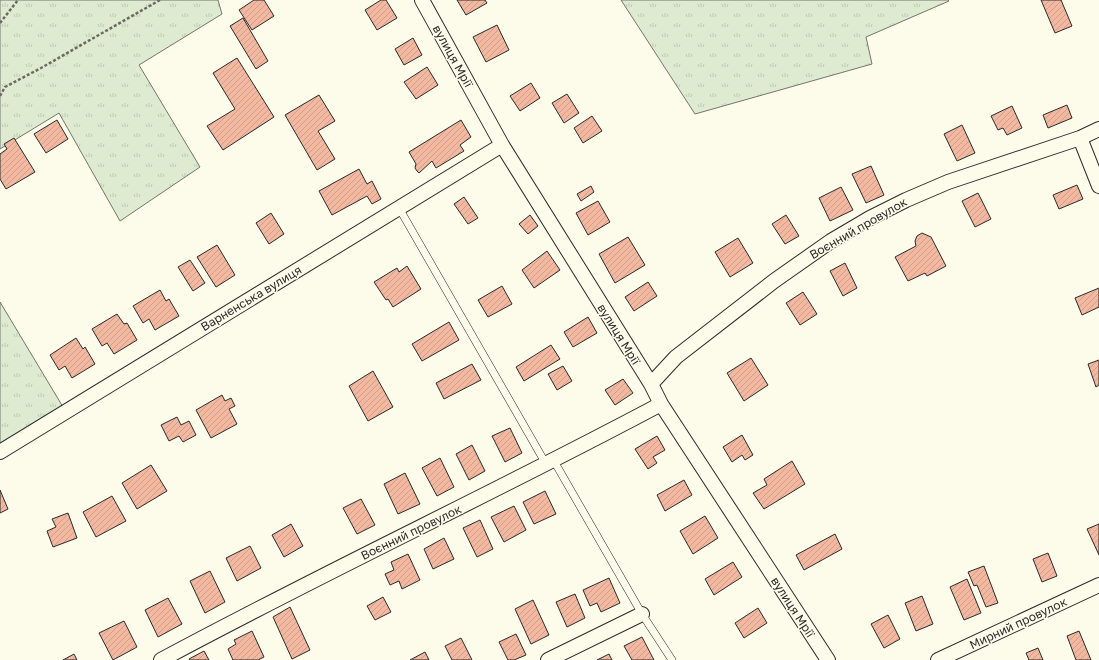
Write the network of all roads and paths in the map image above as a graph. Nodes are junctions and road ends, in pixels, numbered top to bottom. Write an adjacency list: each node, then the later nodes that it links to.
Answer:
1 (18, 0): 4 (path)
2 (160, 0): 5 (path)
3 (422, 0): 8 (street, вулиця Мрії)
4 (0, 23)
5 (0, 96)
6 (1099, 129): 7 (street, Воєнний провулок)
7 (1080, 138): 9 (street); 11 (street, Воєнний провулок)
8 (502, 145): 10 (street, Варненська вулиця); 11 (street, вулиця Мрії)
9 (1099, 186)
10 (399, 208): 13 (street, Варненська вулиця); 14 (lane)
11 (651, 384): 12 (street, вулиця Мрії)
12 (661, 404): 14 (street, Воєнний провулок); 20 (street, вулиця Мрії)
13 (0, 452)
14 (550, 463): 16 (lane); 17 (street, Воєнний провулок)
15 (1099, 585): 21 (street, Мирний провулок)
16 (642, 614): 18 (street); 19 (lane)
17 (161, 660)
18 (548, 660)
19 (672, 660)
20 (828, 660)
21 (938, 660)

